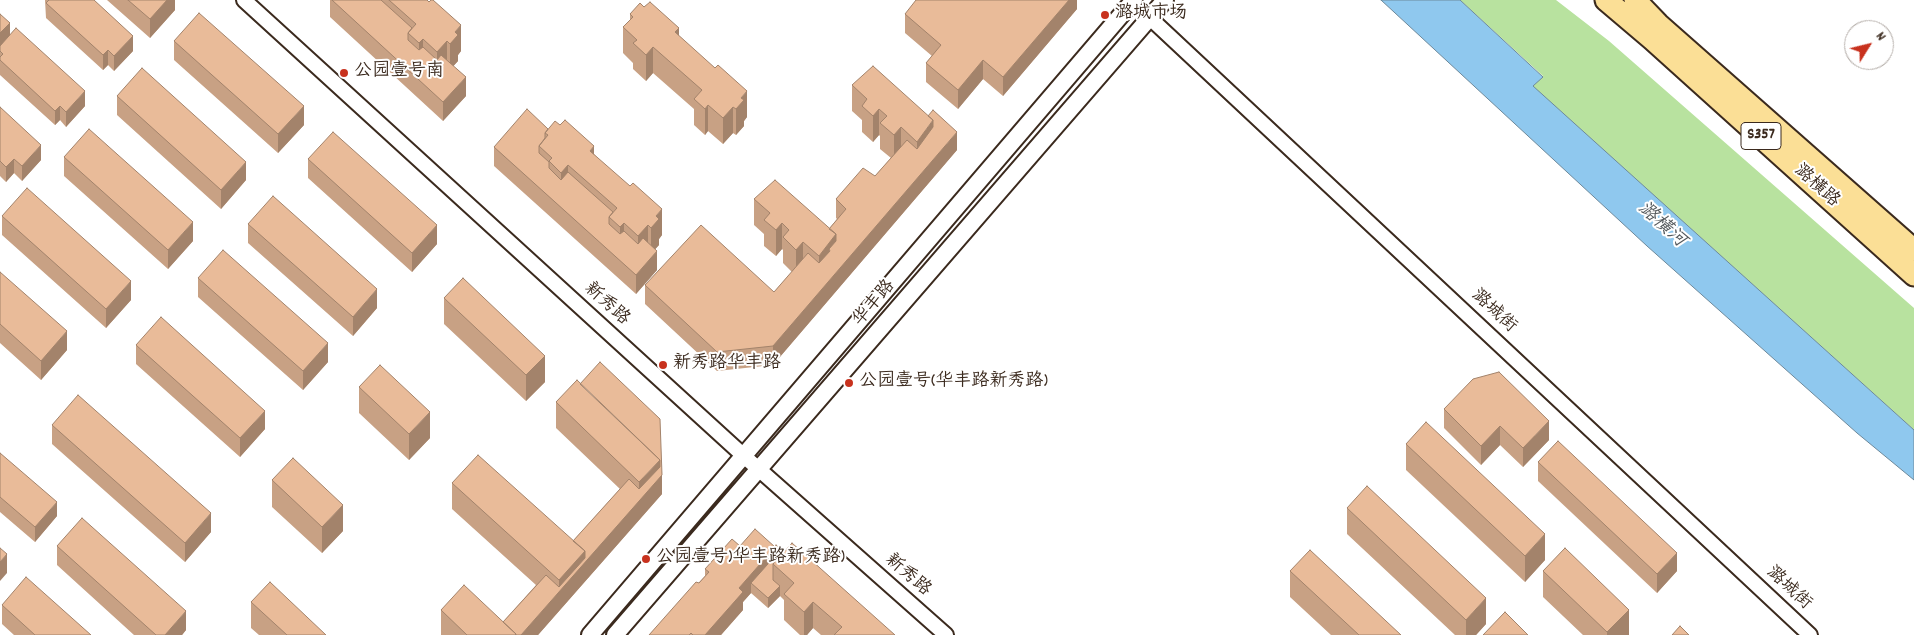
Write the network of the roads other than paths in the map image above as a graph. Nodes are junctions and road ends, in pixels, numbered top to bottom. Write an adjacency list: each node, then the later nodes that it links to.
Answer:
1 (244, 0): 9 (street, 新秀路)
2 (1134, 0): 9 (street, 华丰路)
3 (1165, 0): 6 (street, 华丰路)
4 (1606, 0): 8 (main road, 潞横路 / S357)
5 (1635, 0): 7 (main road, 潞横路 / S357)
6 (1149, 17): 10 (street, 华丰路); 14 (street, 潞城街)
7 (1914, 250)
8 (1914, 275)
9 (745, 457): 10 (street, 新秀路); 11 (street, 华丰路)
10 (758, 469): 12 (street, 华丰路); 13 (street, 新秀路)
11 (590, 635)
12 (615, 635)
13 (946, 635)
14 (1810, 635)

